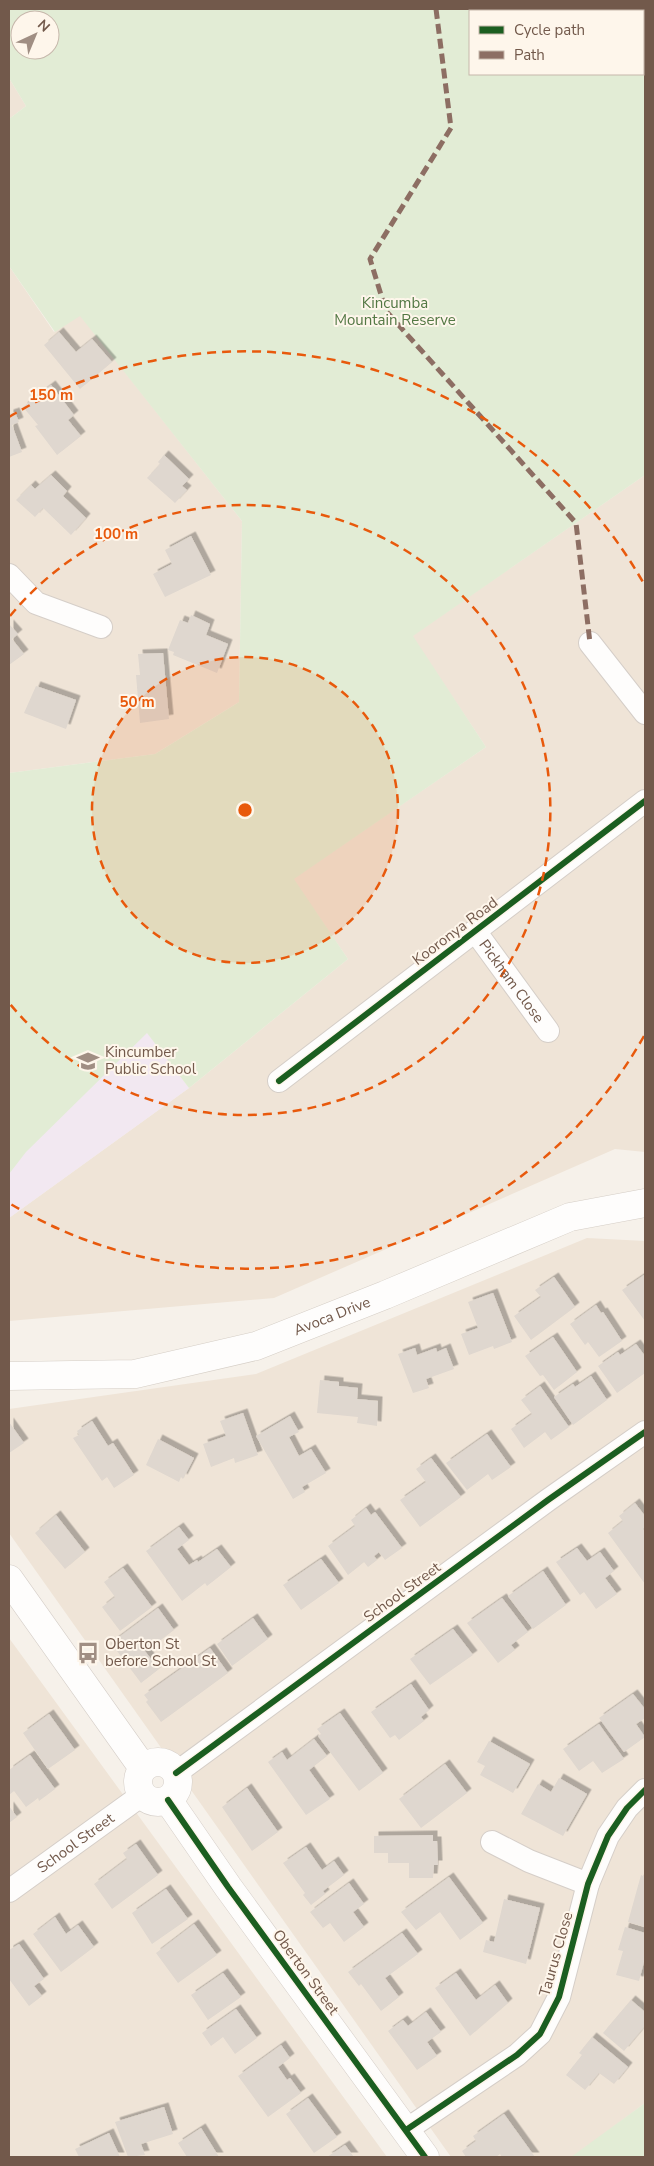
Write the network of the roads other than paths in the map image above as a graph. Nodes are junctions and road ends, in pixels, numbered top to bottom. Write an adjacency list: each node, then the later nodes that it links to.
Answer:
1 (9, 574): 2 (street)
2 (101, 627)
3 (590, 643): 4 (street)
4 (645, 714)
5 (645, 801): 6 (street, Kooronya Road)
6 (475, 931): 7 (street, Pickham Close); 8 (street, Kooronya Road)
7 (548, 1031)
8 (279, 1080)
9 (645, 1203): 10 (street, Avoca Drive)
10 (9, 1376)
11 (645, 1432): 14 (street, School Street)
12 (9, 1579): 13 (street)
13 (143, 1768): 14 (street); 16 (street)
14 (176, 1773): 17 (street)
15 (645, 1790): 19 (street, Taurus Close)
16 (142, 1795): 17 (street); 20 (street, School Street)
17 (168, 1800): 21 (street, Oberton Street)
18 (492, 1842): 19 (street)
19 (588, 1884): 21 (street, Taurus Close)
20 (9, 1891)
21 (406, 2130): 22 (street, Oberton Street)
22 (425, 2157)

